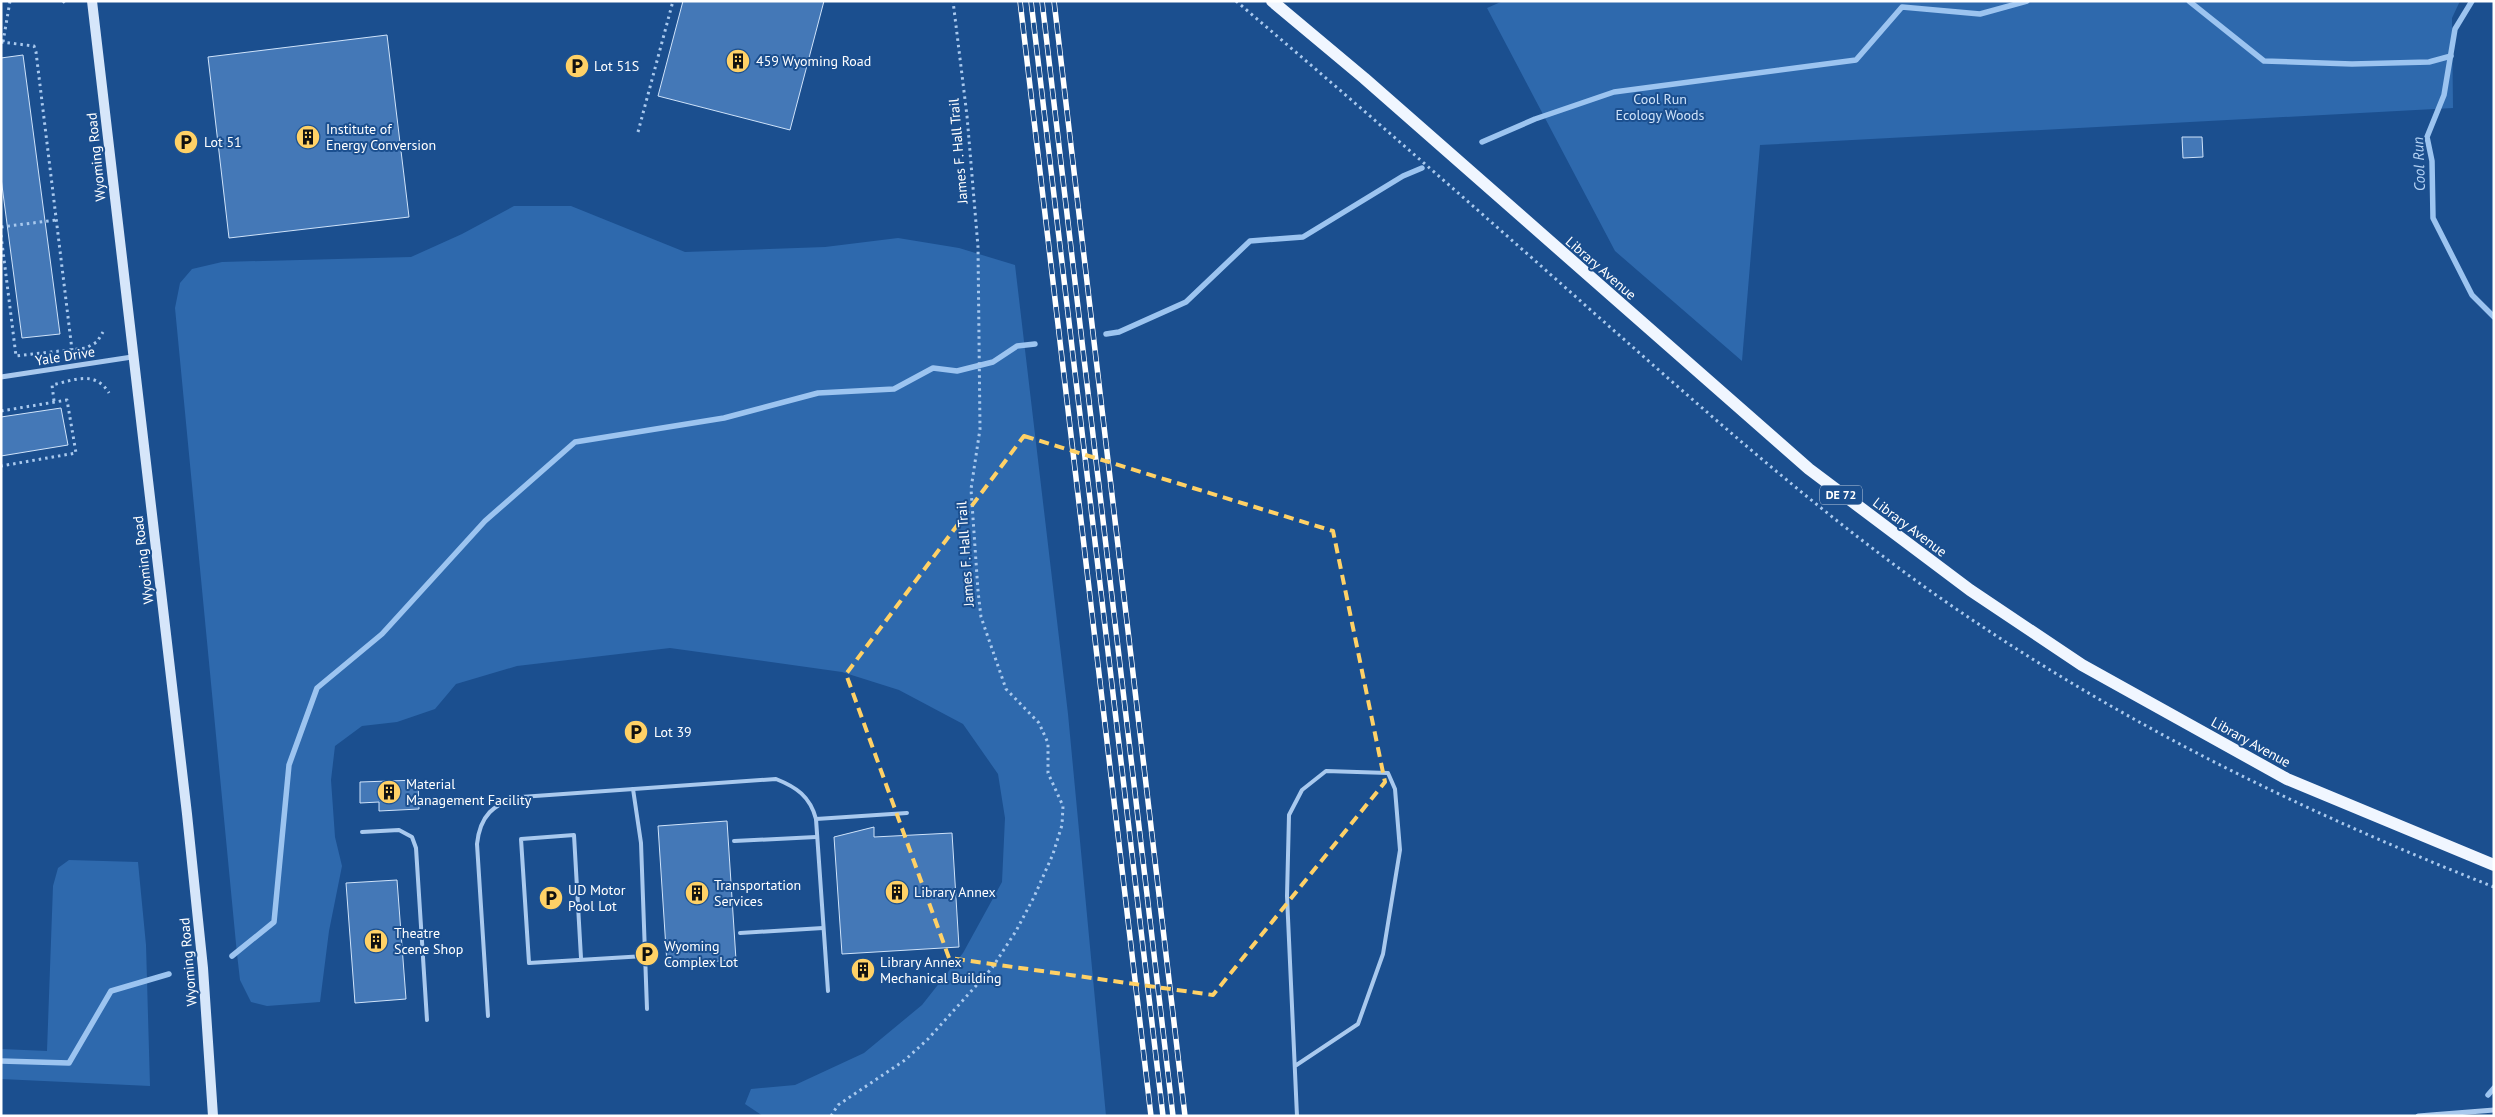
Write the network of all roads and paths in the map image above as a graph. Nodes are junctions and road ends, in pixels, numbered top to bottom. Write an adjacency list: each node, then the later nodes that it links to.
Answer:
1 (10, 1): 8 (path)
2 (63, 1): 7 (path)
3 (92, 1): 15 (street, Wyoming Road)
4 (672, 1): 9 (path)
5 (953, 1): 39 (path, James F. Hall Trail)
6 (1272, 1): 27 (main road, Library Avenue / DE 72)
7 (67, 6)
8 (2, 42): 10 (path)
9 (638, 132)
10 (56, 220): 11 (path); 14 (path)
11 (1, 227)
12 (1, 235): 14 (path)
13 (103, 332): 14 (path)
14 (72, 350)
15 (132, 357): 16 (street, Yale Drive); 38 (street, Wyoming Road)
16 (1, 377)
17 (110, 393): 18 (path)
18 (54, 401): 19 (path); 20 (path)
19 (1, 410)
20 (1, 466)
21 (633, 789): 23 (lane); 30 (lane); 34 (lane)
22 (907, 813): 23 (lane)
23 (816, 819): 25 (lane)
24 (362, 832): 35 (lane)
25 (816, 837): 26 (lane); 28 (lane)
26 (734, 841)
27 (2494, 866)
28 (823, 928): 29 (lane); 32 (lane)
29 (740, 932)
30 (645, 956): 31 (lane); 33 (lane)
31 (581, 958): 31 (lane)
32 (828, 991)
33 (647, 1009)
34 (488, 1016)
35 (427, 1020)
36 (1294, 1066): 36 (lane); 40 (lane)
37 (2494, 1110): 41 (street)
38 (213, 1116)
39 (830, 1116)
40 (1297, 1116)
41 (2418, 1116)

